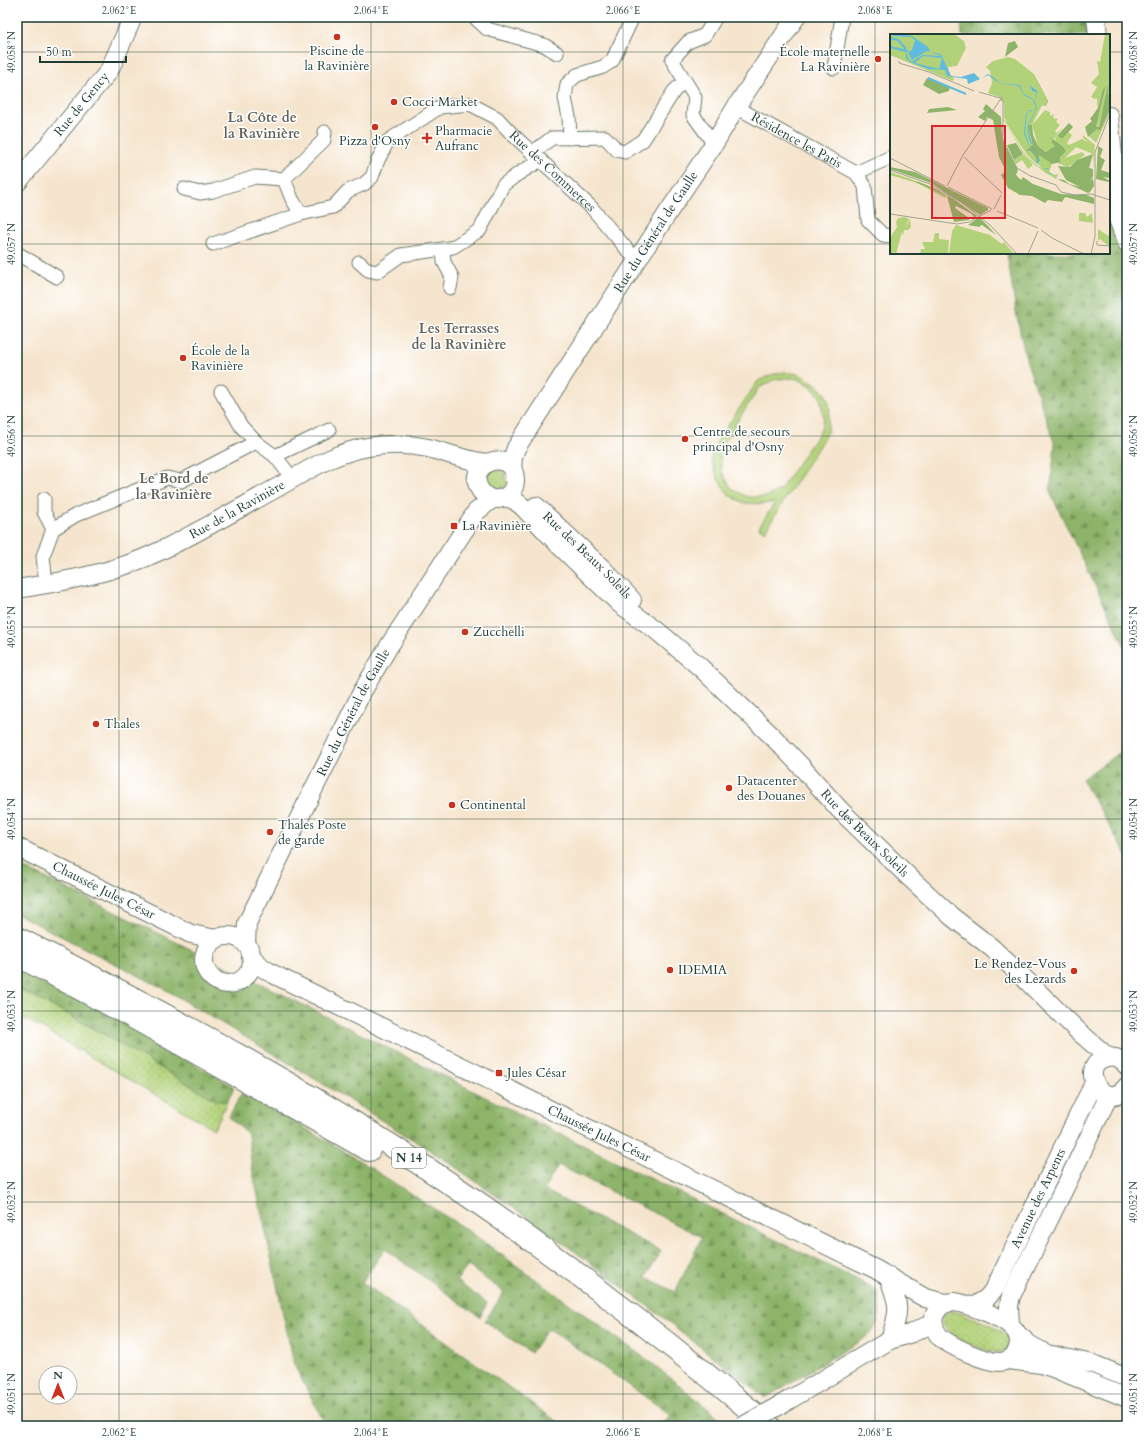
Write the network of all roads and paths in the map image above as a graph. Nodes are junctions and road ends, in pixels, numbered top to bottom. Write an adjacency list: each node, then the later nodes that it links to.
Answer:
1 (133, 17): 21 (main road, Rue de Gency)
2 (474, 17): 9 (street)
3 (633, 17): 15 (street)
4 (716, 17): 11 (street)
5 (796, 17): 12 (main road, Rue du Général de Gaulle)
6 (842, 17): 10 (street)
7 (1096, 17): 8 (main road)
8 (1098, 34)
9 (557, 53)
10 (834, 68)
11 (685, 81): 15 (street); 16 (street)
12 (736, 107): 16 (main road, Rue du Général de Gaulle); 19 (street, Résidence les Patis)
13 (1110, 124): 25 (main road)
14 (326, 132): 20 (street)
15 (570, 138): 17 (street)
16 (714, 144): 31 (main road, Rue du Général de Gaulle)
17 (537, 156): 24 (street, Rue des Commerces); 29 (street); 31 (street, Rue des Commerces)
18 (890, 157): 19 (street, Résidence les Patis)
19 (856, 174): 26 (street, Résidence les Patis)
20 (284, 179): 22 (street); 24 (street)
21 (17, 183)
22 (184, 189)
23 (1110, 191): 27 (main road)
24 (301, 214): 28 (street)
25 (1127, 222)
26 (890, 236)
27 (1127, 243)
28 (213, 244)
29 (443, 249): 32 (street); 34 (street)
30 (17, 253): 33 (street)
31 (637, 260): 40 (main road, Rue du Général de Gaulle)
32 (359, 262)
33 (57, 277)
34 (450, 288)
35 (221, 391): 37 (street)
36 (329, 430): 38 (street)
37 (256, 442): 38 (street); 42 (street)
38 (275, 456): 39 (street)
39 (293, 479): 40 (main road, Rue de la Ravinière); 43 (main road, Rue de la Ravinière)
40 (496, 481): 46 (main road, Rue du Général de Gaulle); 55 (main road, Rue des Beaux Soleils)
41 (44, 500): 42 (street)
42 (53, 529): 43 (street)
43 (46, 584): 44 (main road, Rue de la Ravinière)
44 (17, 589)
45 (17, 847): 47 (main road, Chaussée Jules César)
46 (247, 923): 48 (main road, Rue du Général de Gaulle); 50 (main road, Rue du Général de Gaulle)
47 (191, 934): 48 (main road, Chaussée Jules César); 52 (main road)
48 (223, 937): 50 (main road); 52 (main road)
49 (17, 938): 69 (highway, N 14)
50 (249, 950): 53 (main road, Chaussée Jules César); 54 (main road)
51 (17, 955): 68 (highway, N 14)
52 (204, 955): 54 (main road)
53 (271, 973): 54 (main road, Chaussée Jules César); 60 (main road, Chaussée Jules César)
54 (247, 974)
55 (1078, 1032): 56 (main road, Rue des Beaux Soleils); 58 (main road, Rue des Beaux Soleils)
56 (1109, 1058): 57 (main road, Rue des Beaux Soleils); 58 (main road)
57 (1127, 1066)
58 (1094, 1076): 59 (main road); 61 (main road, Avenue des Arpents)
59 (1122, 1090): 63 (main road, Avenue des Arpents)
60 (888, 1276): 62 (main road, Chaussée Jules César); 64 (main road)
61 (973, 1307): 62 (main road); 63 (main road)
62 (939, 1319): 64 (main road); 65 (main road)
63 (1014, 1330): 65 (main road, Avenue des Arpents); 66 (main road)
64 (890, 1340): 68 (main road, bridge)
65 (1008, 1360): 67 (main road)
66 (1127, 1378)
67 (1127, 1398)
68 (744, 1426)
69 (769, 1426)

